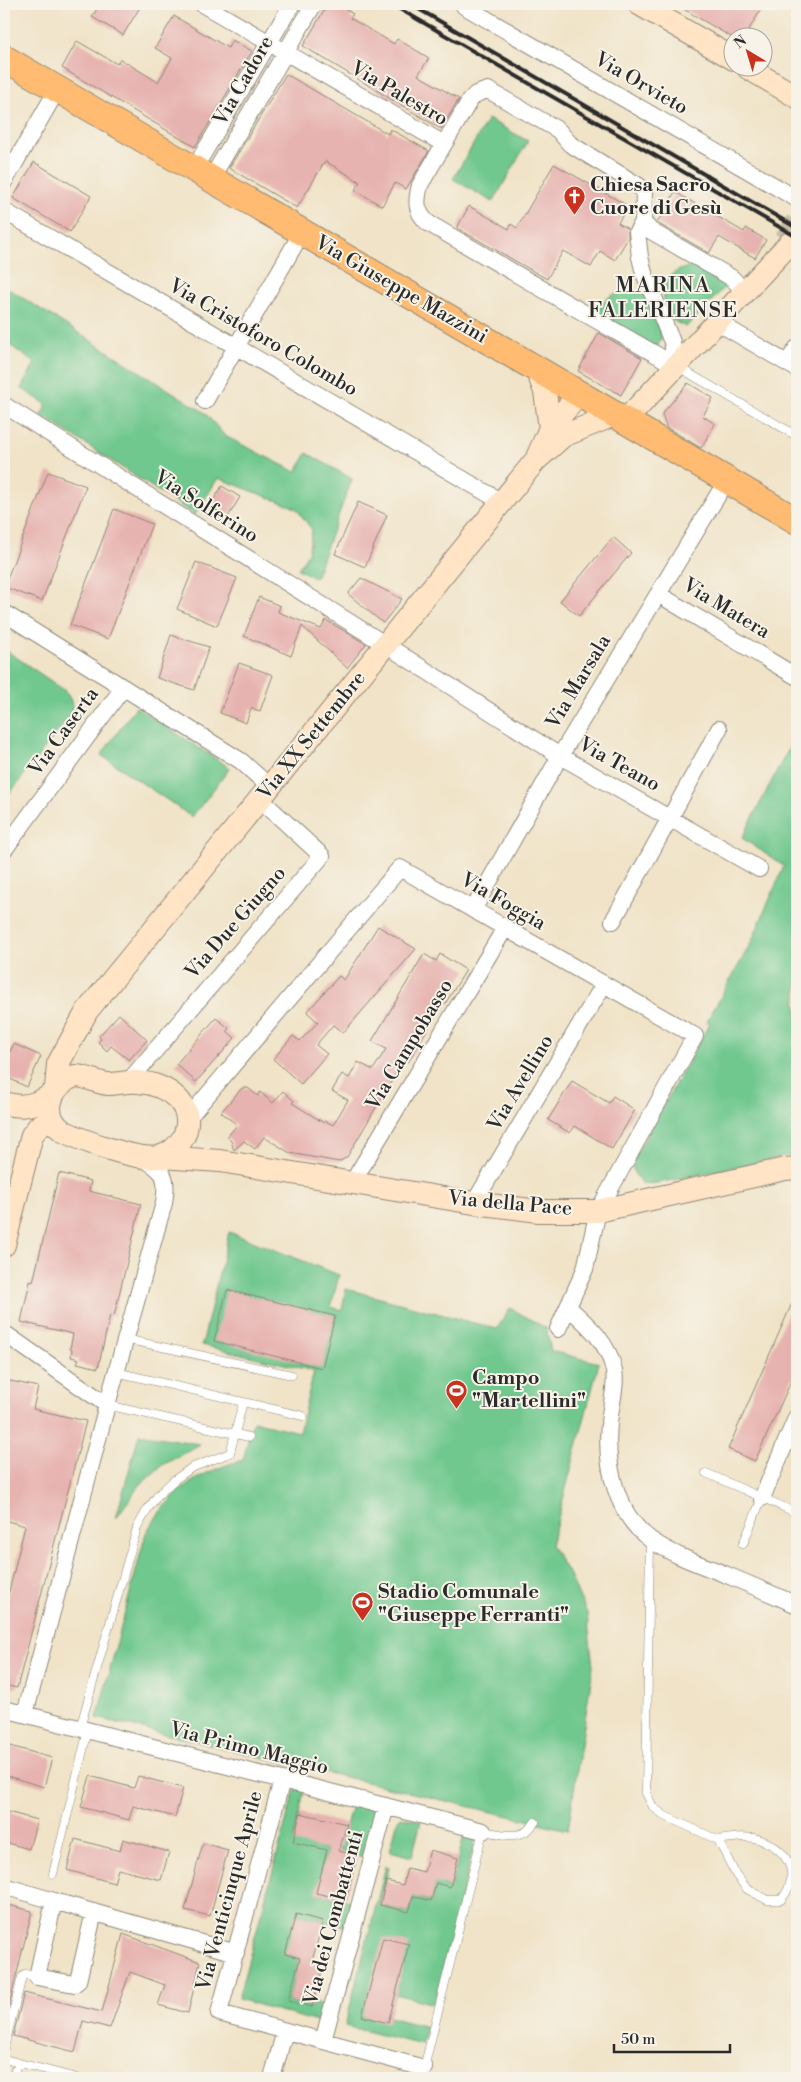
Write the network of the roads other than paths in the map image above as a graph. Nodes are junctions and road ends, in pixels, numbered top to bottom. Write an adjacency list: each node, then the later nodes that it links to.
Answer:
1 (202, 4): 6 (street, Via Palestro)
2 (292, 4): 6 (street, Via Cadore)
3 (314, 4): 7 (street, Via Cadore)
4 (639, 4): 8 (main road)
5 (465, 5): 16 (street, Via Orvieto)
6 (269, 43): 7 (street, Via Palestro); 14 (street, Via Cadore)
7 (286, 52): 13 (street, Via Palestro); 14 (street, Via Cadore)
8 (724, 53)
9 (4, 58): 11 (main road, Via Giuseppe Mazzini)
10 (765, 78): 12 (main road)
11 (57, 90): 14 (main road, Via Giuseppe Mazzini); 15 (street)
12 (797, 97)
13 (444, 144): 18 (street); 25 (street, Via Palestro)
14 (203, 174): 19 (main road, Via Giuseppe Mazzini)
15 (4, 182)
16 (797, 199)
17 (4, 211): 23 (street, Via Cristoforo Colombo)
18 (644, 222): 21 (street); 25 (street)
19 (302, 232): 23 (street); 27 (main road, Via Giuseppe Mazzini)
20 (784, 246): 21 (main road)
21 (746, 292): 22 (main road)
22 (717, 322): 25 (main road); 26 (street)
23 (236, 346): 29 (street); 35 (street, Via Cristoforo Colombo)
24 (797, 348): 26 (street)
25 (676, 366): 31 (main road); 33 (lane)
26 (792, 366)
27 (537, 370): 28 (main road, Via Giuseppe Mazzini); 32 (main road, Via XX Settembre)
28 (579, 394): 31 (main road, Via Giuseppe Mazzini); 32 (main road, Via XX Settembre)
29 (205, 401)
30 (4, 405): 39 (street, Via Solferino)
31 (620, 418): 32 (main road); 34 (main road, Via Giuseppe Mazzini)
32 (556, 432): 35 (main road, Via XX Settembre)
33 (797, 436)
34 (727, 480): 36 (main road, Via Giuseppe Mazzini); 37 (street, Via Marsala)
35 (502, 502): 39 (main road, Via XX Settembre)
36 (797, 521)
37 (658, 594): 40 (street, Via Matera); 43 (street, Via Marsala)
38 (4, 614): 41 (street)
39 (386, 645): 43 (street, Via Teano); 44 (main road, Via XX Settembre)
40 (797, 677)
41 (123, 688): 44 (street); 46 (street, Via Caserta)
42 (720, 729): 45 (street)
43 (560, 756): 45 (street, Via Teano); 48 (street, Via Marsala)
44 (265, 793): 52 (main road, Via XX Settembre); 54 (street, Via Due Giugno)
45 (670, 818): 47 (street, Via Teano); 49 (street)
46 (4, 850)
47 (759, 869)
48 (473, 910): 50 (street, Via Foggia); 58 (street, Via Foggia)
49 (613, 921)
50 (505, 928): 51 (street, Via Foggia); 65 (street, Via Campobasso)
51 (604, 984): 66 (street, Via Avellino); 67 (street, Via Foggia)
52 (87, 1011): 53 (main road, Via XX Settembre); 55 (main road, Via XX Settembre)
53 (86, 1077): 54 (main road, Via della Pace); 55 (main road)
54 (128, 1082): 58 (main road, Via della Pace)
55 (55, 1091): 56 (main road); 57 (main road, Via XX Settembre)
56 (11, 1107): 57 (main road); 59 (main road)
57 (51, 1116): 59 (main road); 60 (main road)
58 (187, 1123): 61 (main road); 63 (main road, Via della Pace)
59 (32, 1135): 62 (main road)
60 (75, 1137): 61 (main road, Via della Pace); 62 (main road)
61 (151, 1158): 63 (main road, Via della Pace); 72 (street)
62 (25, 1159): 68 (main road)
63 (220, 1161): 65 (main road, Via della Pace)
64 (797, 1168): 67 (main road, Via della Pace)
65 (352, 1183): 66 (main road, Via della Pace)
66 (474, 1203): 67 (main road, Via della Pace)
67 (598, 1211): 69 (street)
68 (4, 1244)
69 (568, 1307): 70 (street); 84 (street)
70 (558, 1329)
71 (4, 1333): 76 (street)
72 (125, 1339): 73 (street); 74 (lane)
73 (116, 1372): 75 (lane); 76 (street)
74 (292, 1375)
75 (243, 1402): 77 (lane); 79 (lane)
76 (107, 1405): 79 (lane); 88 (street)
77 (303, 1416)
78 (797, 1416): 82 (street)
79 (235, 1434): 80 (lane); 89 (lane)
80 (249, 1437)
81 (706, 1473): 82 (lane)
82 (762, 1498): 83 (lane); 85 (lane)
83 (797, 1513)
84 (650, 1540): 86 (street); 94 (lane)
85 (743, 1544)
86 (797, 1605)
87 (4, 1709): 88 (street, Via Primo Maggio)
88 (25, 1714): 89 (street, Via Primo Maggio)
89 (84, 1729): 90 (street, Via Primo Maggio); 95 (lane)
90 (282, 1780): 91 (street, Via Primo Maggio); 99 (street, Via Venticinque Aprile)
91 (386, 1806): 93 (street, Via Primo Maggio); 102 (street, Via dei Combattenti)
92 (535, 1822): 93 (lane)
93 (483, 1831): 106 (lane)
94 (718, 1840): 94 (lane)
95 (53, 1874)
96 (4, 1886): 97 (street)
97 (54, 1901): 98 (street); 100 (street)
98 (94, 1912): 99 (street); 100 (street)
99 (236, 1953): 101 (street, Via Venticinque Aprile)
100 (37, 1977): 103 (lane)
101 (284, 2031): 102 (street); 109 (street)
102 (323, 2041): 106 (street)
103 (4, 2048)
104 (4, 2060): 105 (lane)
105 (17, 2063): 107 (lane); 108 (lane)
106 (424, 2068)
107 (14, 2078)
108 (76, 2078)
109 (272, 2078)

